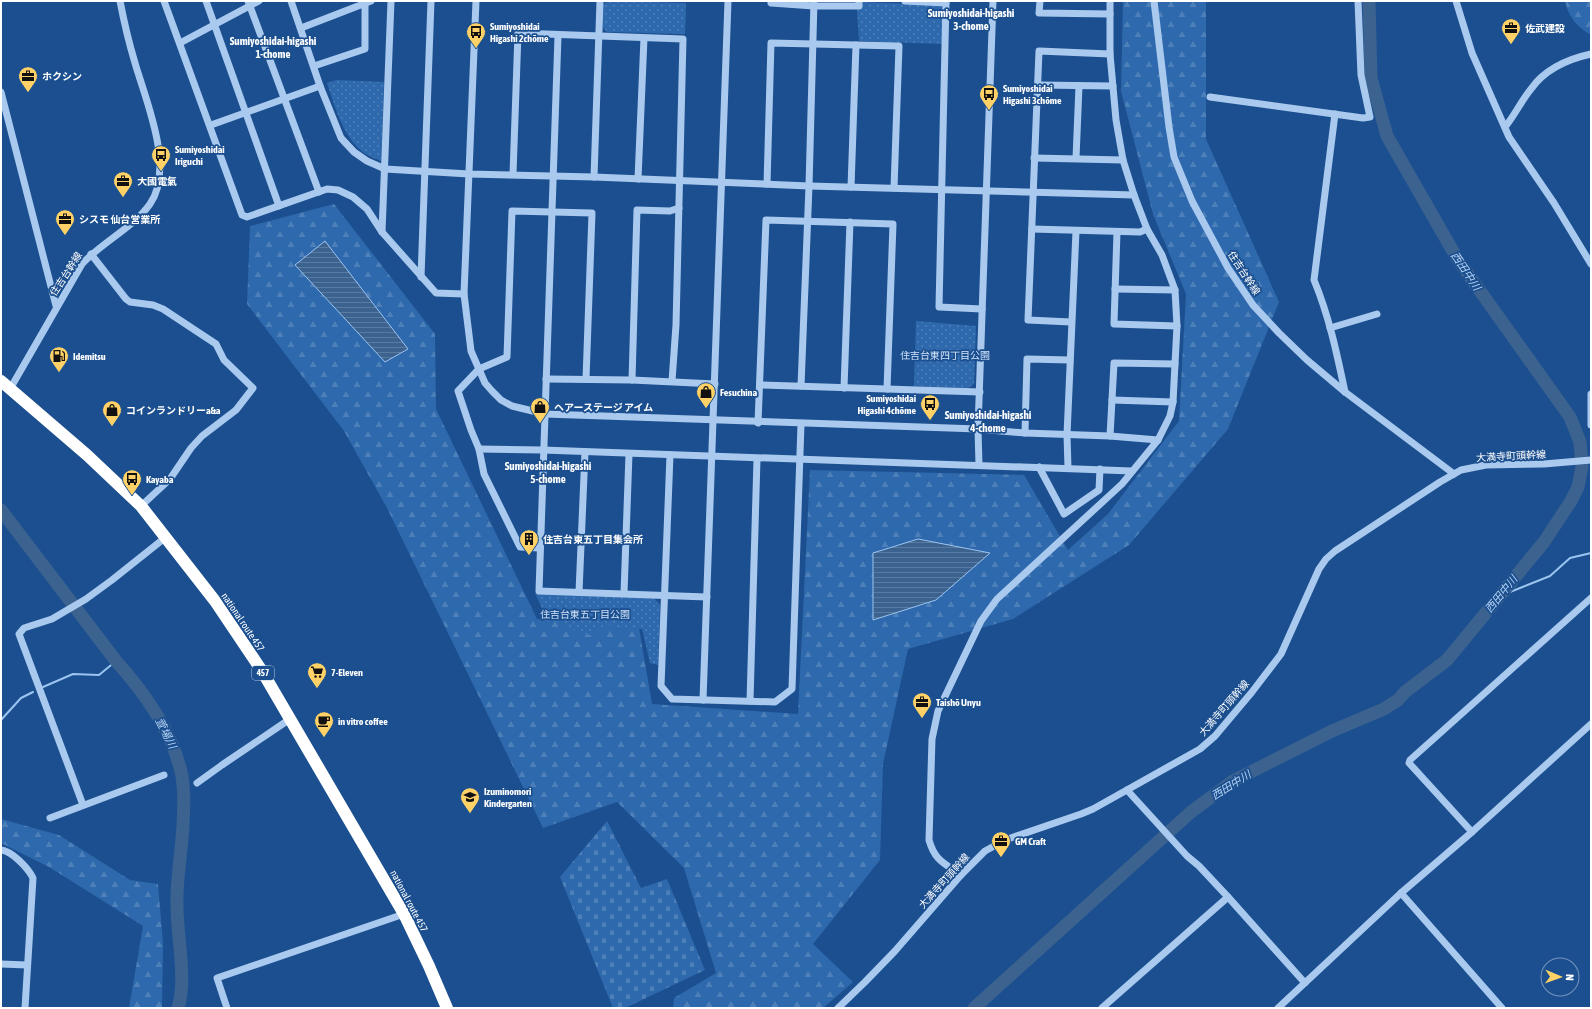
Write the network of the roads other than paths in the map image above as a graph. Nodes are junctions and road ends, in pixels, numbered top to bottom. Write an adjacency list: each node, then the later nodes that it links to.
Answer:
1 (120, 1): 78 (street, 住吉台幹線)
2 (164, 1): 30 (street)
3 (206, 1): 25 (street)
4 (259, 1): 22 (street)
5 (291, 1): 26 (street)
6 (391, 1): 50 (street)
7 (431, 1): 51 (street)
8 (476, 1): 52 (street)
9 (600, 1): 28 (street)
10 (728, 1): 58 (street)
11 (772, 1): 23 (street)
12 (859, 1): 23 (street)
13 (905, 1): 21 (street)
14 (993, 1): 64 (street)
15 (1040, 1): 24 (street)
16 (1110, 1): 24 (street)
17 (1154, 1): 104 (street, 住吉台幹線)
18 (1358, 1): 44 (street)
19 (1456, 1): 46 (street)
20 (368, 2): 26 (street); 35 (street)
21 (946, 2): 63 (street)
22 (249, 3): 25 (street); 42 (street)
23 (814, 3): 31 (street)
24 (1110, 14): 33 (street)
25 (214, 26): 30 (street); 43 (street)
26 (301, 28): 35 (street)
27 (558, 36): 28 (street); 53 (street); 54 (street)
28 (600, 36): 29 (street); 55 (street)
29 (644, 38): 56 (street); 57 (street)
30 (180, 43): 45 (street)
31 (813, 44): 32 (street); 59 (street); 60 (street)
32 (856, 45): 61 (street); 62 (street)
33 (1110, 54): 37 (street); 39 (street)
34 (1591, 54): 46 (street)
35 (314, 66): 36 (street)
36 (320, 86): 42 (street); 50 (street)
37 (1038, 86): 38 (street); 47 (street)
38 (1079, 86): 39 (street); 48 (street)
39 (1113, 86): 49 (street)
40 (1, 92): 84 (street)
41 (1210, 98): 44 (street)
42 (285, 99): 43 (street); 65 (street)
43 (246, 113): 45 (street); 68 (street)
44 (1335, 114): 89 (street)
45 (211, 125): 68 (street)
46 (1505, 127): 79 (street)
47 (1034, 158): 48 (street); 66 (street)
48 (1076, 158): 49 (street)
49 (1123, 160): 67 (street)
50 (385, 169): 51 (street); 76 (street)
51 (425, 171): 52 (street); 80 (street)
52 (469, 174): 53 (street); 83 (street)
53 (513, 174): 54 (street)
54 (553, 176): 55 (street); 70 (street)
55 (594, 177): 56 (street)
56 (638, 179): 57 (street)
57 (680, 180): 58 (street); 69 (street)
58 (722, 182): 59 (street); 97 (street)
59 (767, 184): 60 (street)
60 (809, 186): 61 (street); 71 (street)
61 (851, 187): 62 (street)
62 (894, 188): 63 (street)
63 (941, 190): 64 (street); 85 (street)
64 (985, 191): 66 (street); 85 (street)
65 (319, 192): 68 (street); 76 (street)
66 (1033, 193): 67 (street); 73 (street)
67 (1134, 195): 74 (street)
68 (279, 206)
69 (679, 208): 95 (street); 96 (street)
70 (552, 211): 92 (street); 93 (street); 94 (street)
71 (808, 221): 72 (street); 99 (street); 100 (street)
72 (850, 222): 101 (street); 102 (street)
73 (1032, 229): 75 (street); 87 (street)
74 (1147, 229): 77 (street); 82 (street)
75 (1076, 231): 77 (street); 87 (street)
76 (382, 232): 80 (street)
77 (1117, 232): 81 (street)
78 (91, 254): 84 (street, 住吉台幹線); 133 (street)
79 (1591, 264)
80 (421, 277): 83 (street)
81 (1115, 289): 82 (street); 88 (street)
82 (1175, 290): 88 (street)
83 (464, 294): 92 (street)
84 (56, 306): 98 (street, 住吉台幹線)
85 (982, 309): 103 (street)
86 (1377, 314): 89 (street)
87 (1071, 322): 90 (street)
88 (1177, 326): 91 (street)
89 (1330, 328): 104 (street)
90 (1070, 360): 114 (street); 115 (street)
91 (1175, 364): 106 (street); 107 (street)
92 (479, 369): 108 (street); 118 (street)
93 (546, 379): 94 (street); 108 (street)
94 (586, 379): 95 (street)
95 (632, 380): 96 (street)
96 (672, 382): 97 (street)
97 (715, 384): 109 (street)
98 (5, 385): 133 (highway, national route 457 / 457)
99 (760, 385): 100 (street); 110 (street)
100 (801, 386): 101 (street)
101 (844, 388): 102 (street)
102 (887, 389): 103 (street)
103 (980, 392): 113 (street)
104 (1345, 392): 132 (street, 住吉台幹線)
105 (1591, 394): 112 (street)
106 (1112, 400): 107 (street); 116 (street)
107 (1173, 402): 117 (street)
108 (545, 414): 109 (street); 119 (street)
109 (713, 421): 110 (street); 123 (street)
110 (758, 422): 111 (street)
111 (801, 424): 113 (street); 125 (street)
112 (1591, 425)
113 (978, 429): 114 (street); 127 (street)
114 (1025, 433): 115 (street)
115 (1067, 435): 116 (street); 129 (street)
116 (1110, 436): 117 (street)
117 (1158, 440): 131 (street)
118 (479, 449): 119 (street); 135 (street)
119 (543, 450): 120 (street); 135 (street)
120 (585, 452): 121 (street); 136 (street)
121 (629, 454): 122 (street); 137 (street)
122 (670, 455): 123 (street); 138 (street)
123 (712, 456): 124 (street); 139 (street)
124 (757, 458): 125 (street); 142 (street)
125 (799, 460): 127 (street); 142 (street)
126 (1591, 460): 132 (street, 大満寺町頭幹線)
127 (979, 465): 128 (street)
128 (1039, 467): 129 (street); 130 (street)
129 (1068, 468): 130 (street)
130 (1100, 469): 131 (street)
131 (1132, 471): 152 (street)
132 (1454, 474): 147 (street, 大満寺町頭幹線)
133 (141, 506): 134 (highway, national route 457 / 457)
134 (166, 537): 143 (highway, national route 457 / 457); 148 (street)
135 (539, 548): 136 (street)
136 (579, 592): 137 (street)
137 (624, 593): 138 (street)
138 (665, 596): 139 (street); 141 (street)
139 (708, 597): 141 (street)
140 (1591, 598): 150 (street)
141 (703, 700): 142 (street)
142 (750, 701)
143 (290, 720): 146 (street); 155 (highway, national route 457 / 457)
144 (1591, 724): 150 (street)
145 (164, 775): 148 (street)
146 (198, 783)
147 (1127, 790): 152 (street, 大満寺町頭幹線); 154 (street)
148 (83, 805): 149 (street)
149 (50, 818)
150 (1472, 832): 153 (street)
151 (1, 850): 157 (street)
152 (961, 875): 162 (street, 大満寺町頭幹線)
153 (1401, 893): 158 (street); 165 (street)
154 (1228, 897): 158 (street); 163 (street)
155 (404, 914): 160 (street); 161 (highway, national route 457 / 457)
156 (1, 964): 157 (street)
157 (27, 965): 159 (street)
158 (1305, 983): 164 (street)
159 (26, 1008)
160 (227, 1008)
161 (447, 1008)
162 (838, 1008)
163 (1102, 1008)
164 (1278, 1008)
165 (1502, 1008)

